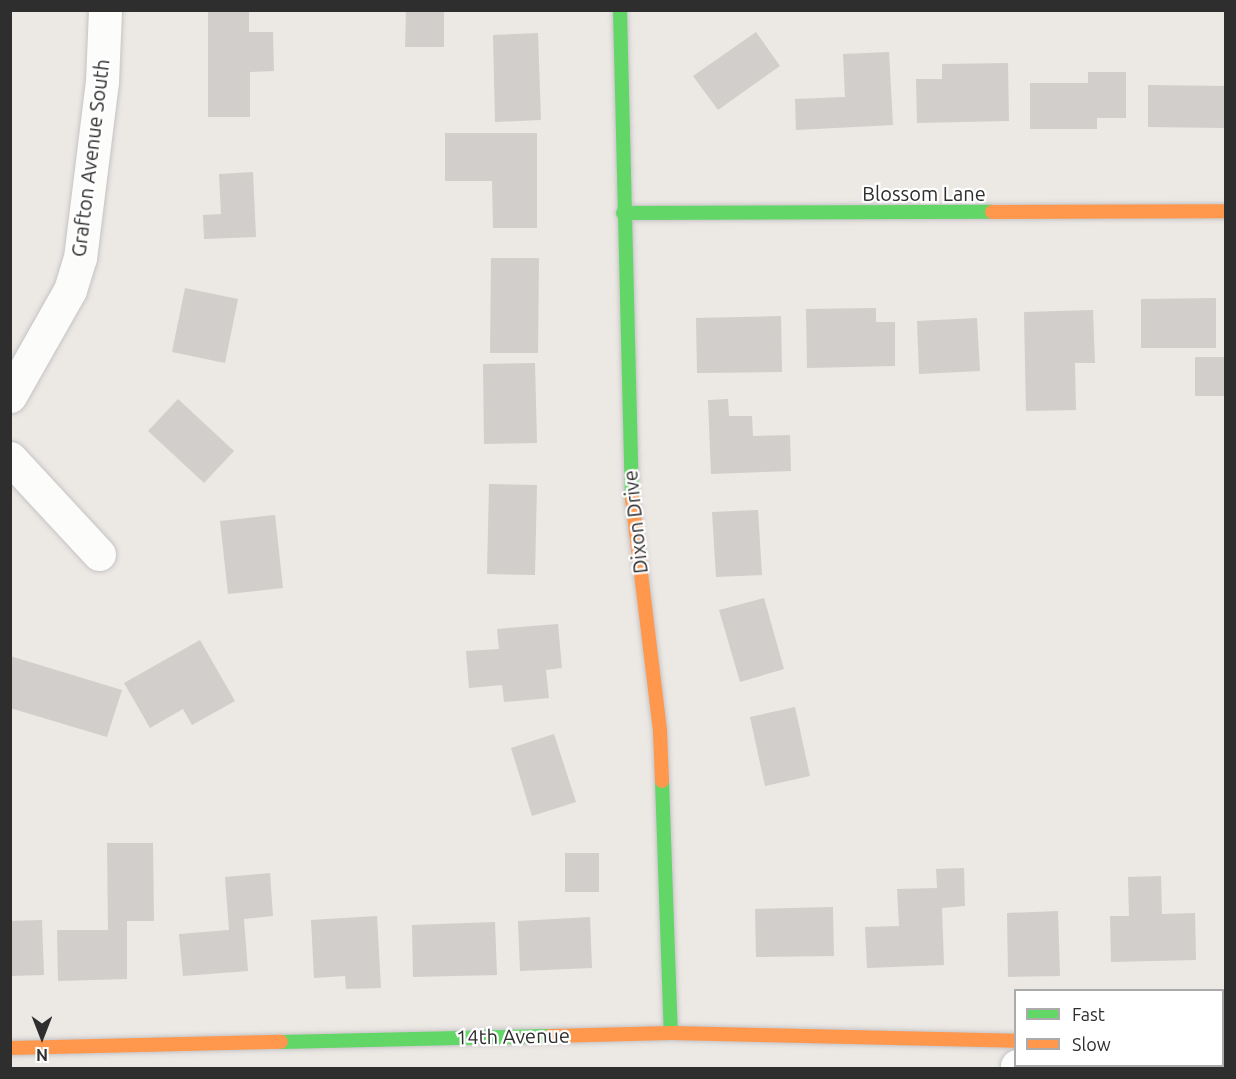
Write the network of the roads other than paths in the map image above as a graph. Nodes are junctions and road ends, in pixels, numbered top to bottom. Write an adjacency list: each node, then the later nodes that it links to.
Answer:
1 (105, 10): 5 (street, Grafton Avenue South)
2 (620, 10): 4 (street, Dixon Drive)
3 (1226, 211): 4 (street, Blossom Lane)
4 (623, 213): 8 (street, Dixon Drive)
5 (10, 396)
6 (10, 458): 7 (street)
7 (99, 554)
8 (671, 1033): 9 (street, 14th Avenue); 10 (street, 14th Avenue)
9 (1014, 1041)
10 (10, 1048)

